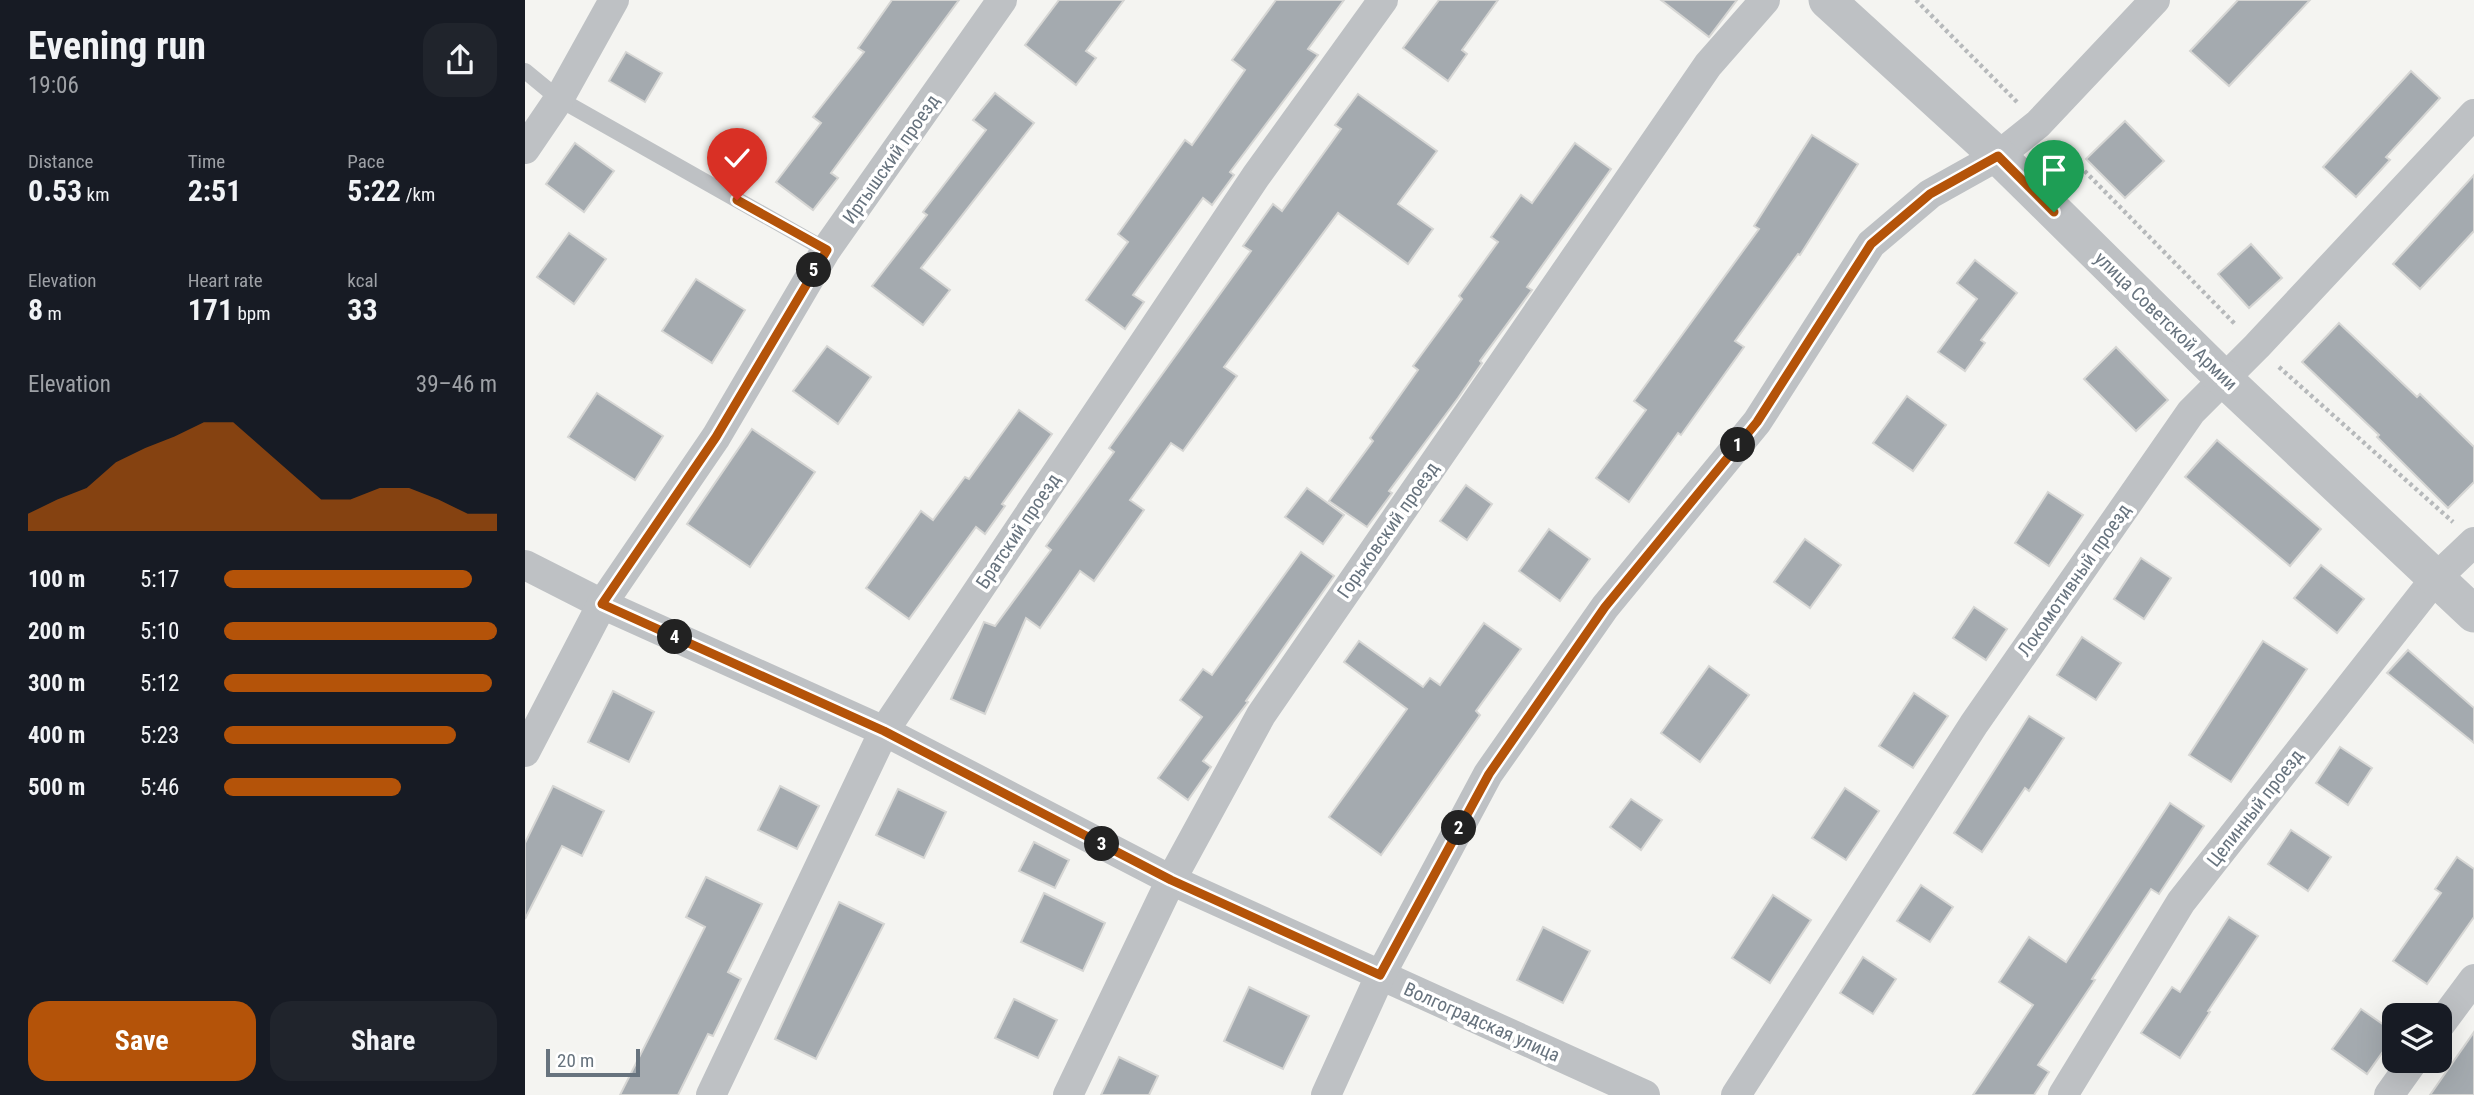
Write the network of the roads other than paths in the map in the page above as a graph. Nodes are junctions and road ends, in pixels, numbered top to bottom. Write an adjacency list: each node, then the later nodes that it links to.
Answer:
1 (614, 0): 8 (street)
2 (1002, 0): 12 (street, Иртышский проезд)
3 (1383, 0): 19 (street, Братский проезд)
4 (1765, 0): 21 (street, Горьковский проезд)
5 (1827, 0): 11 (street, улица Советской Армии)
6 (2155, 0): 11 (street)
7 (525, 71): 8 (lane)
8 (559, 99): 10 (street); 12 (lane)
9 (2474, 114): 13 (street, Локомотивный проезд)
10 (525, 149)
11 (1998, 156): 13 (street, улица Советской Армии); 22 (street)
12 (827, 250): 17 (street, Иртышский проезд)
13 (2223, 378): 16 (street, улица Советской Армии); 30 (street, Локомотивный проезд)
14 (2464, 533): 16 (street, Целинный проезд)
15 (525, 565): 17 (street, Волгоградская улица)
16 (2435, 579): 18 (street, улица Советской Армии); 31 (street, Целинный проезд)
17 (602, 604): 19 (street, Волгоградская улица); 20 (street, Иртышский проезд)
18 (2474, 614)
19 (884, 731): 21 (street, Волгоградская улица); 26 (street, Братский проезд)
20 (525, 752)
21 (1171, 880): 22 (street, Волгоградская улица); 27 (street, Горьковский проезд)
22 (1380, 975): 28 (street); 29 (street, Волгоградская улица)
23 (2474, 979): 24 (street)
24 (2452, 1009)
25 (2405, 1073): 32 (street)
26 (711, 1095)
27 (1067, 1095)
28 (1326, 1095)
29 (1645, 1095)
30 (1736, 1095)
31 (2063, 1095)
32 (2389, 1095)

